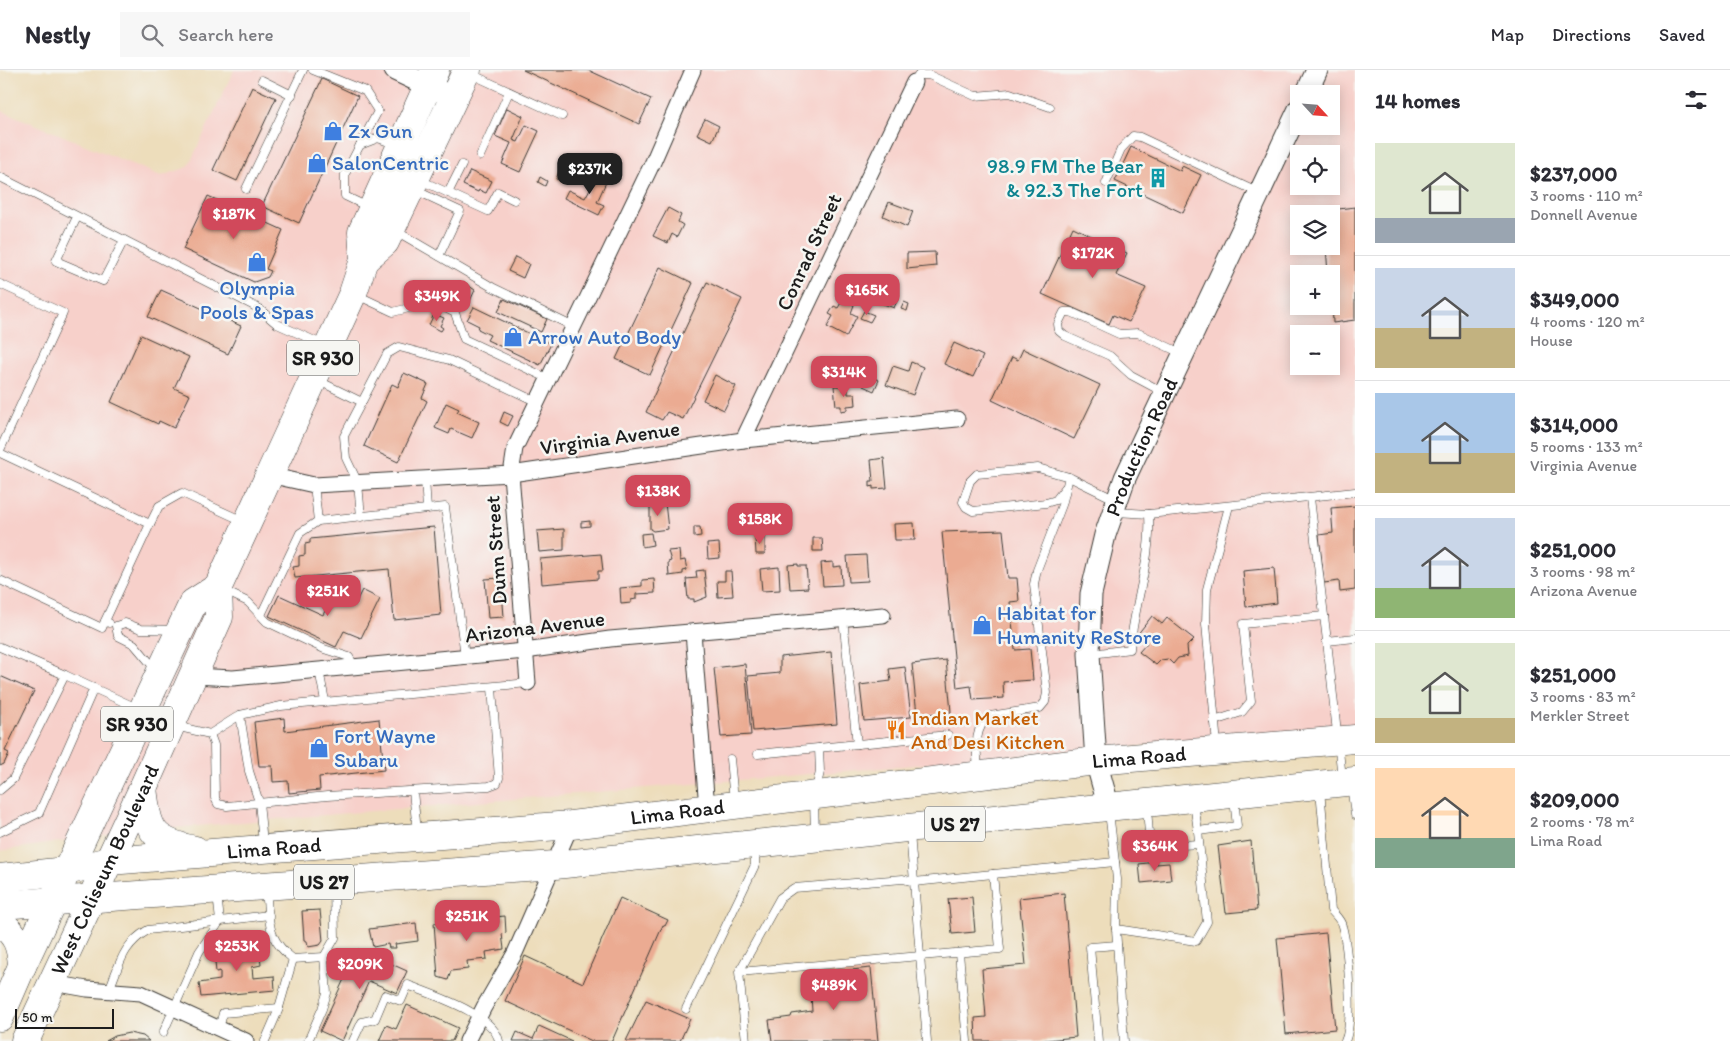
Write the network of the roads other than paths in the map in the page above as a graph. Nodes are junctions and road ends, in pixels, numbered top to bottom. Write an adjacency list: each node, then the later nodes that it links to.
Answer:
1 (303, 70): 12 (lane)
2 (313, 70): 17 (lane)
3 (396, 70): 7 (street)
4 (693, 70): 36 (street, Dunn Street)
5 (1317, 70): 10 (street)
6 (467, 71): 11 (lane); 13 (highway)
7 (431, 77): 13 (street); 18 (highway, West Coliseum Boulevard / SR 930)
8 (262, 80): 12 (lane)
9 (914, 82): 14 (lane); 45 (street, Conrad Street)
10 (1310, 85)
11 (509, 92): 15 (lane); 19 (lane)
12 (292, 95): 24 (lane)
13 (454, 98): 22 (highway)
14 (1050, 107)
15 (562, 116)
16 (1290, 128): 26 (street, Production Road)
17 (360, 145): 18 (lane); 28 (lane)
18 (401, 146): 28 (highway, West Coliseum Boulevard / SR 930)
19 (480, 156)
20 (462, 165): 25 (lane)
21 (0, 177): 29 (lane)
22 (414, 183): 25 (lane); 30 (highway); 32 (lane)
23 (1106, 183): 26 (lane)
24 (246, 189)
25 (448, 193): 27 (lane)
26 (1259, 193): 38 (street, Production Road)
27 (514, 200)
28 (372, 209): 33 (highway, West Coliseum Boulevard / SR 930)
29 (78, 216): 31 (lane); 31 (lane)
30 (392, 229): 32 (lane); 33 (highway)
31 (124, 240): 37 (lane)
32 (439, 256): 36 (lane)
33 (364, 260): 35 (highway, West Coliseum Boulevard / SR 930)
34 (0, 284): 46 (lane)
35 (353, 293): 37 (highway, West Coliseum Boulevard / SR 930); 40 (lane)
36 (574, 327): 40 (street, Dunn Street)
37 (328, 347): 39 (highway, West Coliseum Boulevard / SR 930)
38 (1184, 354): 41 (street, Production Road); 41 (lane)
39 (314, 378): 42 (lane); 48 (highway, West Coliseum Boulevard / SR 930)
40 (549, 379): 43 (street, Dunn Street)
41 (1165, 393): 55 (street, Production Road)
42 (362, 402): 43 (lane); 51 (lane)
43 (537, 402): 47 (street, Dunn Street)
44 (957, 419): 45 (street, Virginia Avenue)
45 (743, 440): 47 (street, Virginia Avenue)
46 (0, 452): 62 (lane)
47 (511, 474): 50 (street, Virginia Avenue); 76 (street, Dunn Street)
48 (269, 475): 52 (street, Virginia Avenue); 61 (highway, West Coliseum Boulevard / SR 930)
49 (1069, 478): 49 (lane); 55 (lane); 101 (lane)
50 (425, 479): 51 (street, Virginia Avenue); 57 (lane)
51 (358, 483): 52 (street, Virginia Avenue); 59 (lane)
52 (314, 486): 60 (lane)
53 (1355, 492): 54 (lane)
54 (1310, 498): 56 (lane); 67 (lane)
55 (1114, 506): 58 (lane); 77 (street, Production Road)
56 (1229, 506): 58 (lane); 90 (lane)
57 (427, 509): 59 (lane); 78 (lane)
58 (1149, 514): 77 (lane)
59 (361, 517): 60 (lane)
60 (318, 521): 65 (lane)
61 (248, 523): 62 (lane); 64 (highway, West Coliseum Boulevard / SR 930)
62 (150, 524): 69 (lane)
63 (0, 580): 69 (lane)
64 (218, 587): 65 (lane); 71 (highway, West Coliseum Boulevard / SR 930); 83 (highway, West Coliseum Boulevard / SR 930)
65 (261, 615): 79 (lane)
66 (883, 616): 68 (street, Arizona Avenue)
67 (1324, 616): 74 (lane); 90 (lane)
68 (844, 619): 72 (street, Arizona Avenue); 95 (lane)
69 (105, 621): 70 (lane)
70 (116, 626): 71 (lane); 82 (lane)
71 (180, 630): 82 (highway, West Coliseum Boulevard / SR 930)
72 (694, 632): 76 (street, Arizona Avenue); 112 (street)
73 (1355, 638): 74 (lane)
74 (1327, 641): 94 (lane)
75 (0, 647): 81 (lane)
76 (525, 651): 78 (street, Arizona Avenue); 84 (street, Dunn Street)
77 (1089, 654): 100 (street, Production Road)
78 (466, 656): 79 (street, Arizona Avenue)
79 (355, 667): 80 (street, Arizona Avenue)
80 (319, 670): 83 (street, Arizona Avenue); 87 (lane)
81 (65, 675): 85 (lane); 104 (lane)
82 (160, 676): 88 (highway, West Coliseum Boulevard / SR 930)
83 (193, 676): 91 (highway, West Coliseum Boulevard / SR 930)
84 (528, 683): 86 (lane)
85 (94, 688): 88 (lane); 118 (lane)
86 (492, 688): 87 (lane); 105 (lane)
87 (325, 702): 89 (lane)
88 (143, 711): 128 (highway, West Coliseum Boulevard / SR 930)
89 (240, 715): 92 (lane); 109 (lane)
90 (1214, 721): 97 (lane)
91 (171, 724): 92 (lane); 103 (highway, West Coliseum Boulevard / SR 930)
92 (210, 734): 109 (lane)
93 (948, 735): 95 (lane)
94 (1346, 740): 97 (highway, Lima Road / US 27); 102 (lane)
95 (857, 744): 96 (lane)
96 (819, 748): 98 (lane); 107 (lane)
97 (1217, 751): 100 (highway, Lima Road / US 27)
98 (758, 754)
99 (730, 759): 110 (lane)
100 (1096, 761): 101 (highway, Lima Road / US 27); 113 (street, Production Road)
101 (978, 775): 107 (highway, Lima Road / US 27)
102 (1342, 783): 106 (highway, Lima Road / US 27); 114 (lane); 170 (lane)
103 (143, 788): 124 (highway); 125 (highway, West Coliseum Boulevard / SR 930)
104 (0, 790)
105 (413, 791): 109 (lane); 119 (lane)
106 (1234, 794): 108 (highway, Lima Road / US 27); 117 (lane)
107 (813, 795): 110 (highway, Lima Road / US 27); 120 (lane)
108 (1193, 799): 111 (highway, Lima Road / US 27); 117 (lane)
109 (259, 802): 123 (lane)
110 (734, 804): 112 (highway, Lima Road / US 27)
111 (1146, 804): 113 (highway, Lima Road / US 27); 121 (lane)
112 (707, 808): 115 (highway, Lima Road / US 27)
113 (1109, 808): 116 (highway, Lima Road / US 27); 126 (lane)
114 (1355, 815)
115 (571, 825): 119 (highway, Lima Road / US 27); 127 (street)
116 (910, 828): 120 (highway, Lima Road / US 27); 132 (lane)
117 (1198, 831): 121 (lane)
118 (0, 832)
119 (417, 836): 123 (highway, Lima Road / US 27)
120 (815, 838): 122 (highway, Lima Road / US 27)
121 (1199, 844): 141 (lane)
122 (755, 845): 127 (highway, Lima Road / US 27); 153 (lane)
123 (264, 849): 124 (highway, Lima Road / US 27)
124 (211, 854): 125 (highway, Lima Road / US 27)
125 (109, 861): 128 (highway, Lima Road / US 27); 135 (highway, West Coliseum Boulevard / SR 930)
126 (1115, 862): 129 (lane); 141 (lane)
127 (555, 865): 131 (highway, Lima Road / US 27); 154 (street)
128 (66, 871): 130 (highway, Lima Road / US 27); 136 (highway, West Coliseum Boulevard / SR 930)
129 (993, 874): 132 (lane); 143 (lane)
130 (0, 878)
131 (334, 881): 133 (highway, Lima Road / US 27); 145 (lane)
132 (914, 882): 144 (lane); 147 (lane)
133 (265, 886): 134 (highway, Lima Road / US 27); 138 (lane)
134 (217, 889): 135 (highway, Lima Road / US 27); 139 (lane)
135 (92, 899): 136 (highway, Lima Road / US 27); 149 (highway, West Coliseum Boulevard / SR 930)
136 (52, 901): 137 (highway, Lima Road / US 27); 148 (highway, West Coliseum Boulevard / SR 930)
137 (0, 905)
138 (269, 916): 139 (lane); 146 (lane)
139 (220, 921): 150 (lane); 151 (lane)
140 (0, 923): 148 (highway)
141 (1116, 929): 142 (lane)
142 (1117, 945): 168 (lane); 169 (lane)
143 (960, 953): 144 (lane); 167 (lane)
144 (920, 956): 147 (lane); 166 (lane)
145 (324, 957): 146 (lane); 161 (lane)
146 (293, 959): 152 (lane)
147 (740, 972): 165 (lane)
148 (14, 979): 155 (highway, West Coliseum Boulevard / SR 930)
149 (53, 983): 150 (street); 158 (highway, West Coliseum Boulevard / SR 930)
150 (109, 990): 151 (street)
151 (175, 1008): 156 (street); 157 (lane)
152 (279, 1008): 156 (lane); 160 (lane)
153 (686, 1009)
154 (479, 1016): 162 (lane); 163 (street); 164 (lane)
155 (0, 1018)
156 (219, 1029): 159 (street)
157 (164, 1033)
158 (25, 1041)
159 (246, 1041)
160 (265, 1041)
161 (308, 1041)
162 (354, 1041)
163 (467, 1041)
164 (499, 1041)
165 (746, 1041)
166 (928, 1041)
167 (968, 1041)
168 (1098, 1041)
169 (1124, 1041)
170 (1345, 1041)

